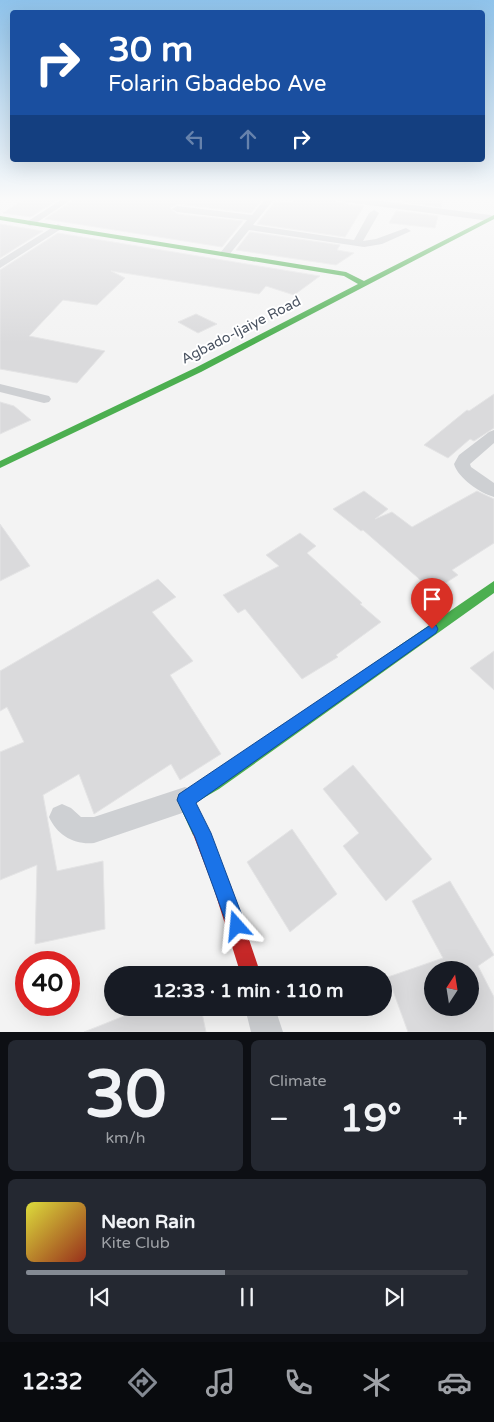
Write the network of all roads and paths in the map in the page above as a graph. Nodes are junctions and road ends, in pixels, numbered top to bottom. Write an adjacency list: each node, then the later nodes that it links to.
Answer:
1 (29, 246): 6 (street)
2 (181, 246): 5 (street)
3 (231, 246): 5 (street)
4 (437, 246): 7 (street, Agbado-Ijaiye Road)
5 (225, 253): 7 (street)
6 (0, 265)
7 (363, 284): 11 (street, Agbado-Ijaiye Road)
8 (0, 388): 9 (street)
9 (44, 399)
10 (494, 435): 12 (street)
11 (0, 465)
12 (494, 491)
13 (494, 586): 14 (street)
14 (185, 800): 15 (street); 16 (street)
15 (62, 817)
16 (248, 966)
17 (263, 1016): 18 (street)
18 (268, 1032)

